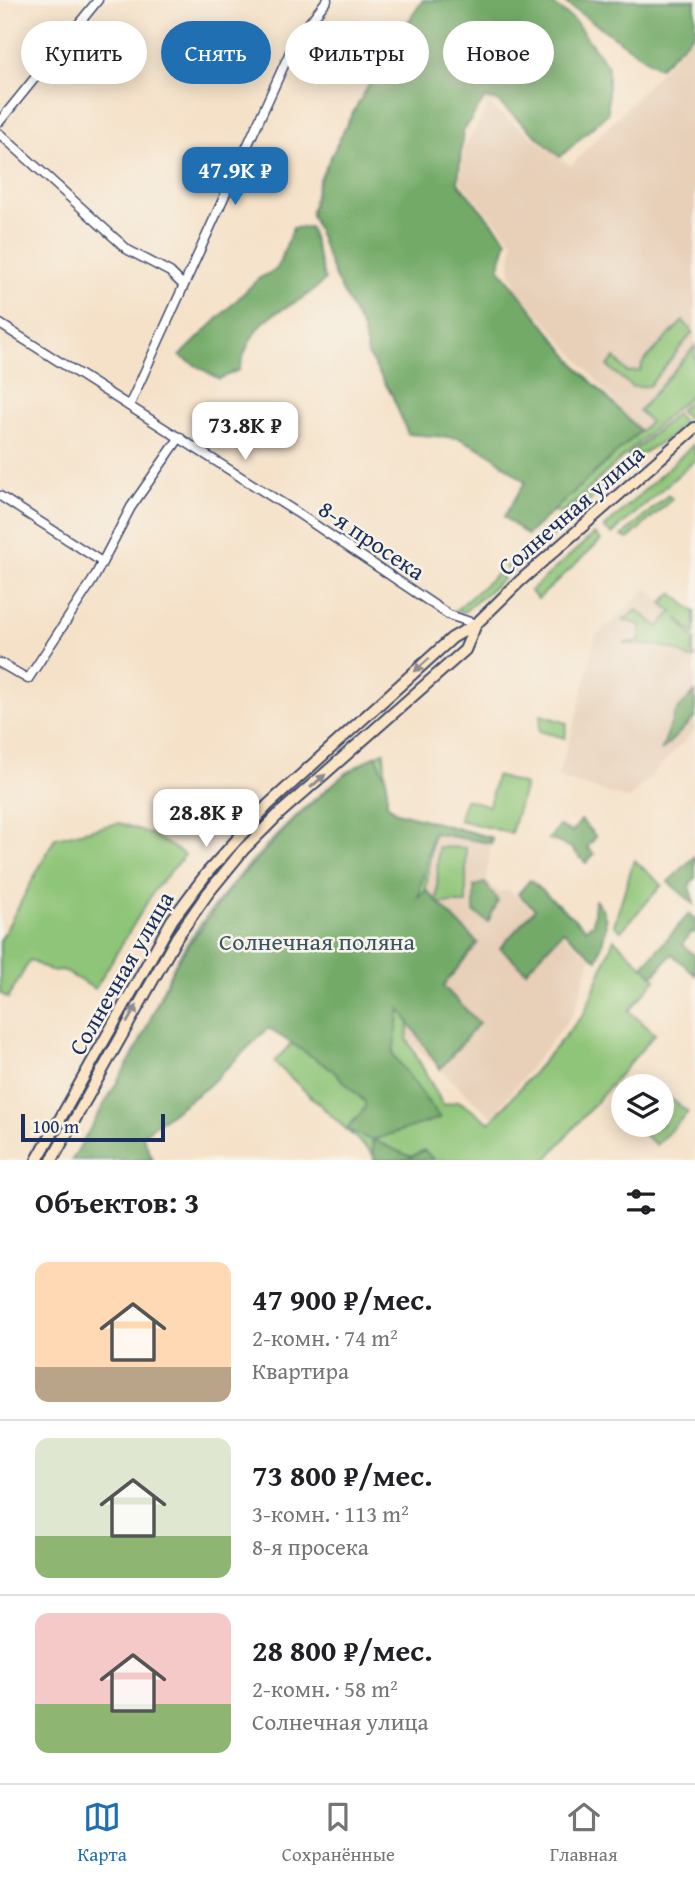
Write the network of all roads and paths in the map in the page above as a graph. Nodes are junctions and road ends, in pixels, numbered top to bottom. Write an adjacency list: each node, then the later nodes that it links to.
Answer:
1 (98, 0): 3 (street)
2 (327, 0): 5 (street)
3 (0, 121)
4 (0, 135): 5 (street)
5 (183, 285): 7 (street)
6 (0, 324): 7 (street, 8-я просека)
7 (129, 406): 9 (street, 8-я просека)
8 (695, 428): 12 (main road, Солнечная улица)
9 (180, 437): 11 (street); 12 (street, 8-я просека)
10 (0, 496): 11 (street)
11 (102, 562): 13 (street)
12 (476, 624): 14 (main road, Солнечная улица, one-way to 14); 15 (main road, Солнечная улица, one-way to 12)
13 (0, 663)
14 (37, 1160)
15 (52, 1160)

